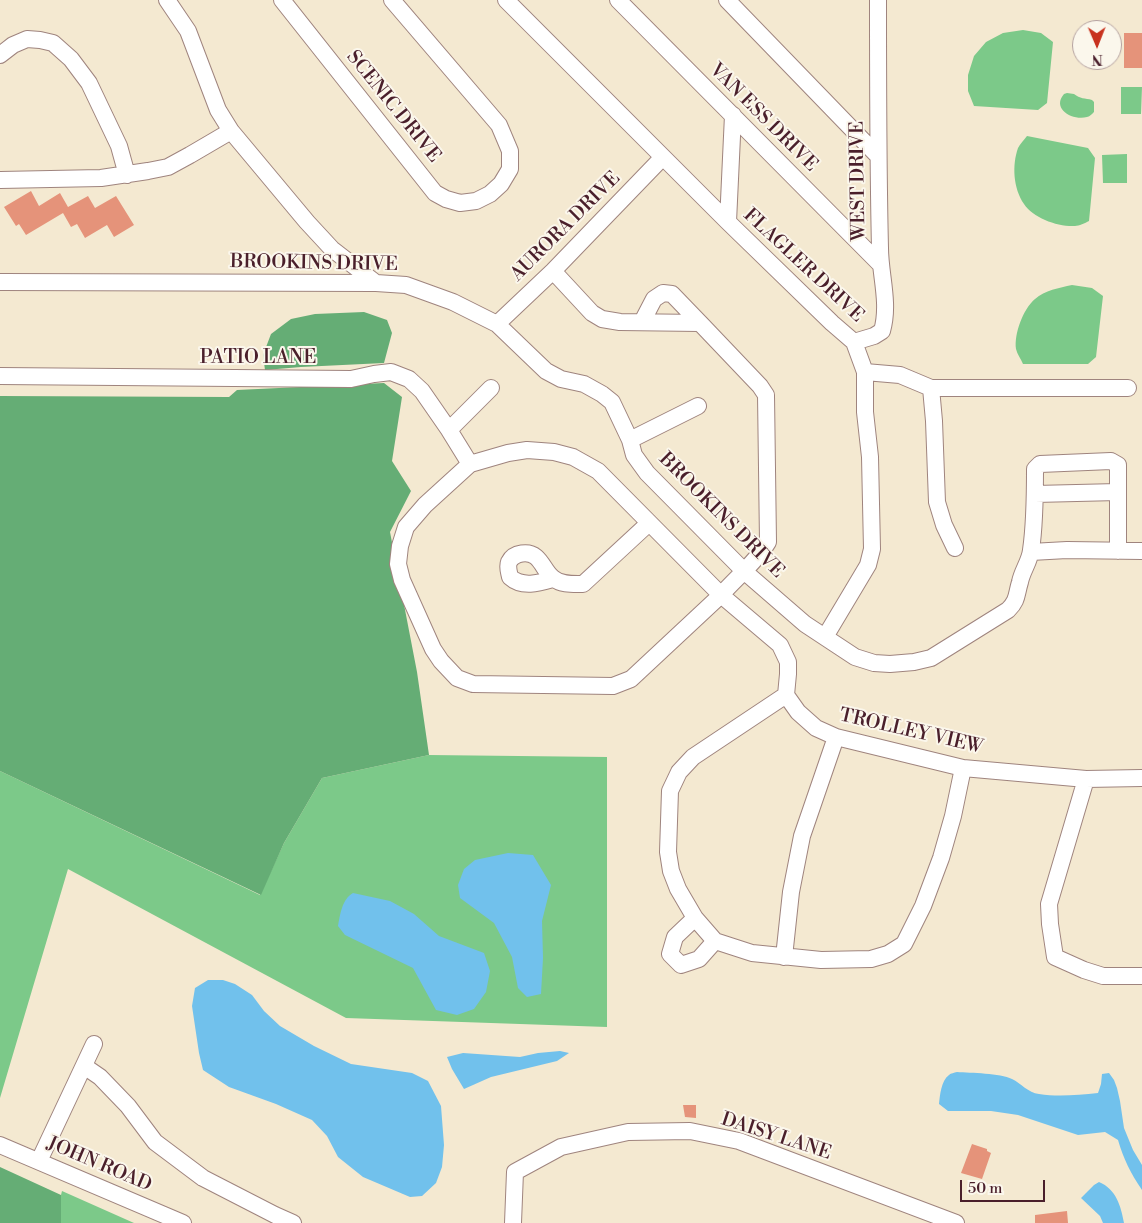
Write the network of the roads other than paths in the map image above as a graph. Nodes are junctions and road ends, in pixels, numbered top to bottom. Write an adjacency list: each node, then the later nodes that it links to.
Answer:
1 (168, 0): 10 (street)
2 (282, 0): 3 (street, SCENIC DRIVE)
3 (392, 0)
4 (506, 0): 12 (street, FLAGLER DRIVE)
5 (618, 0): 9 (street, VAN ESS DRIVE)
6 (727, 0): 11 (street)
7 (878, 0): 11 (street, WEST DRIVE)
8 (0, 55): 13 (street)
9 (733, 115): 15 (street); 16 (street, VAN ESS DRIVE)
10 (231, 131): 13 (street); 19 (street)
11 (878, 156): 16 (street, WEST DRIVE)
12 (663, 157): 15 (street, FLAGLER DRIVE); 17 (street, AURORA DRIVE)
13 (127, 175): 14 (street)
14 (0, 180)
15 (728, 222): 23 (street, FLAGLER DRIVE)
16 (880, 264): 23 (street, WEST DRIVE)
17 (553, 271): 20 (street); 22 (street, AURORA DRIVE)
18 (0, 282): 19 (street, BROOKINS DRIVE)
19 (376, 283): 22 (street, BROOKINS DRIVE)
20 (642, 322): 21 (street); 21 (street)
21 (700, 323): 40 (street)
22 (497, 324): 31 (street, BROOKINS DRIVE)
23 (854, 342): 24 (street, FLAGLER DRIVE)
24 (865, 372): 27 (street); 43 (street, FLAGLER DRIVE)
25 (0, 376): 30 (street, PATIO LANE)
26 (491, 388): 30 (street)
27 (931, 388): 28 (street); 36 (street)
28 (1128, 388)
29 (698, 406): 31 (street)
30 (449, 430): 32 (street, PATIO LANE)
31 (630, 440): 40 (street, BROOKINS DRIVE)
32 (470, 464): 35 (street); 42 (street)
33 (1118, 492): 34 (street); 34 (street, BROOKINS DRIVE); 37 (street)
34 (1034, 494): 39 (street, BROOKINS DRIVE)
35 (649, 523): 41 (street); 42 (street)
36 (955, 548)
37 (1118, 551): 38 (street); 39 (street)
38 (1142, 551)
39 (1031, 552): 43 (street, BROOKINS DRIVE)
40 (745, 572): 42 (street); 43 (street, BROOKINS DRIVE)
41 (553, 579)
42 (721, 595): 44 (street)
43 (825, 637)
44 (786, 695): 45 (street, TROLLEY VIEW); 49 (street)
45 (836, 737): 46 (street, TROLLEY VIEW); 51 (street)
46 (962, 768): 48 (street, TROLLEY VIEW); 51 (street)
47 (1142, 778): 48 (street, TROLLEY VIEW)
48 (1086, 779): 52 (street)
49 (695, 918): 50 (street); 50 (street)
50 (715, 941): 51 (street)
51 (784, 957)
52 (1142, 976)
53 (94, 1044): 54 (street)
54 (84, 1066): 56 (street); 58 (street)
55 (0, 1145): 56 (street, JOHN ROAD)
56 (39, 1161): 57 (street, JOHN ROAD)
57 (183, 1223)
58 (293, 1223)
59 (513, 1223): 60 (street, DAISY LANE)
60 (956, 1223)

